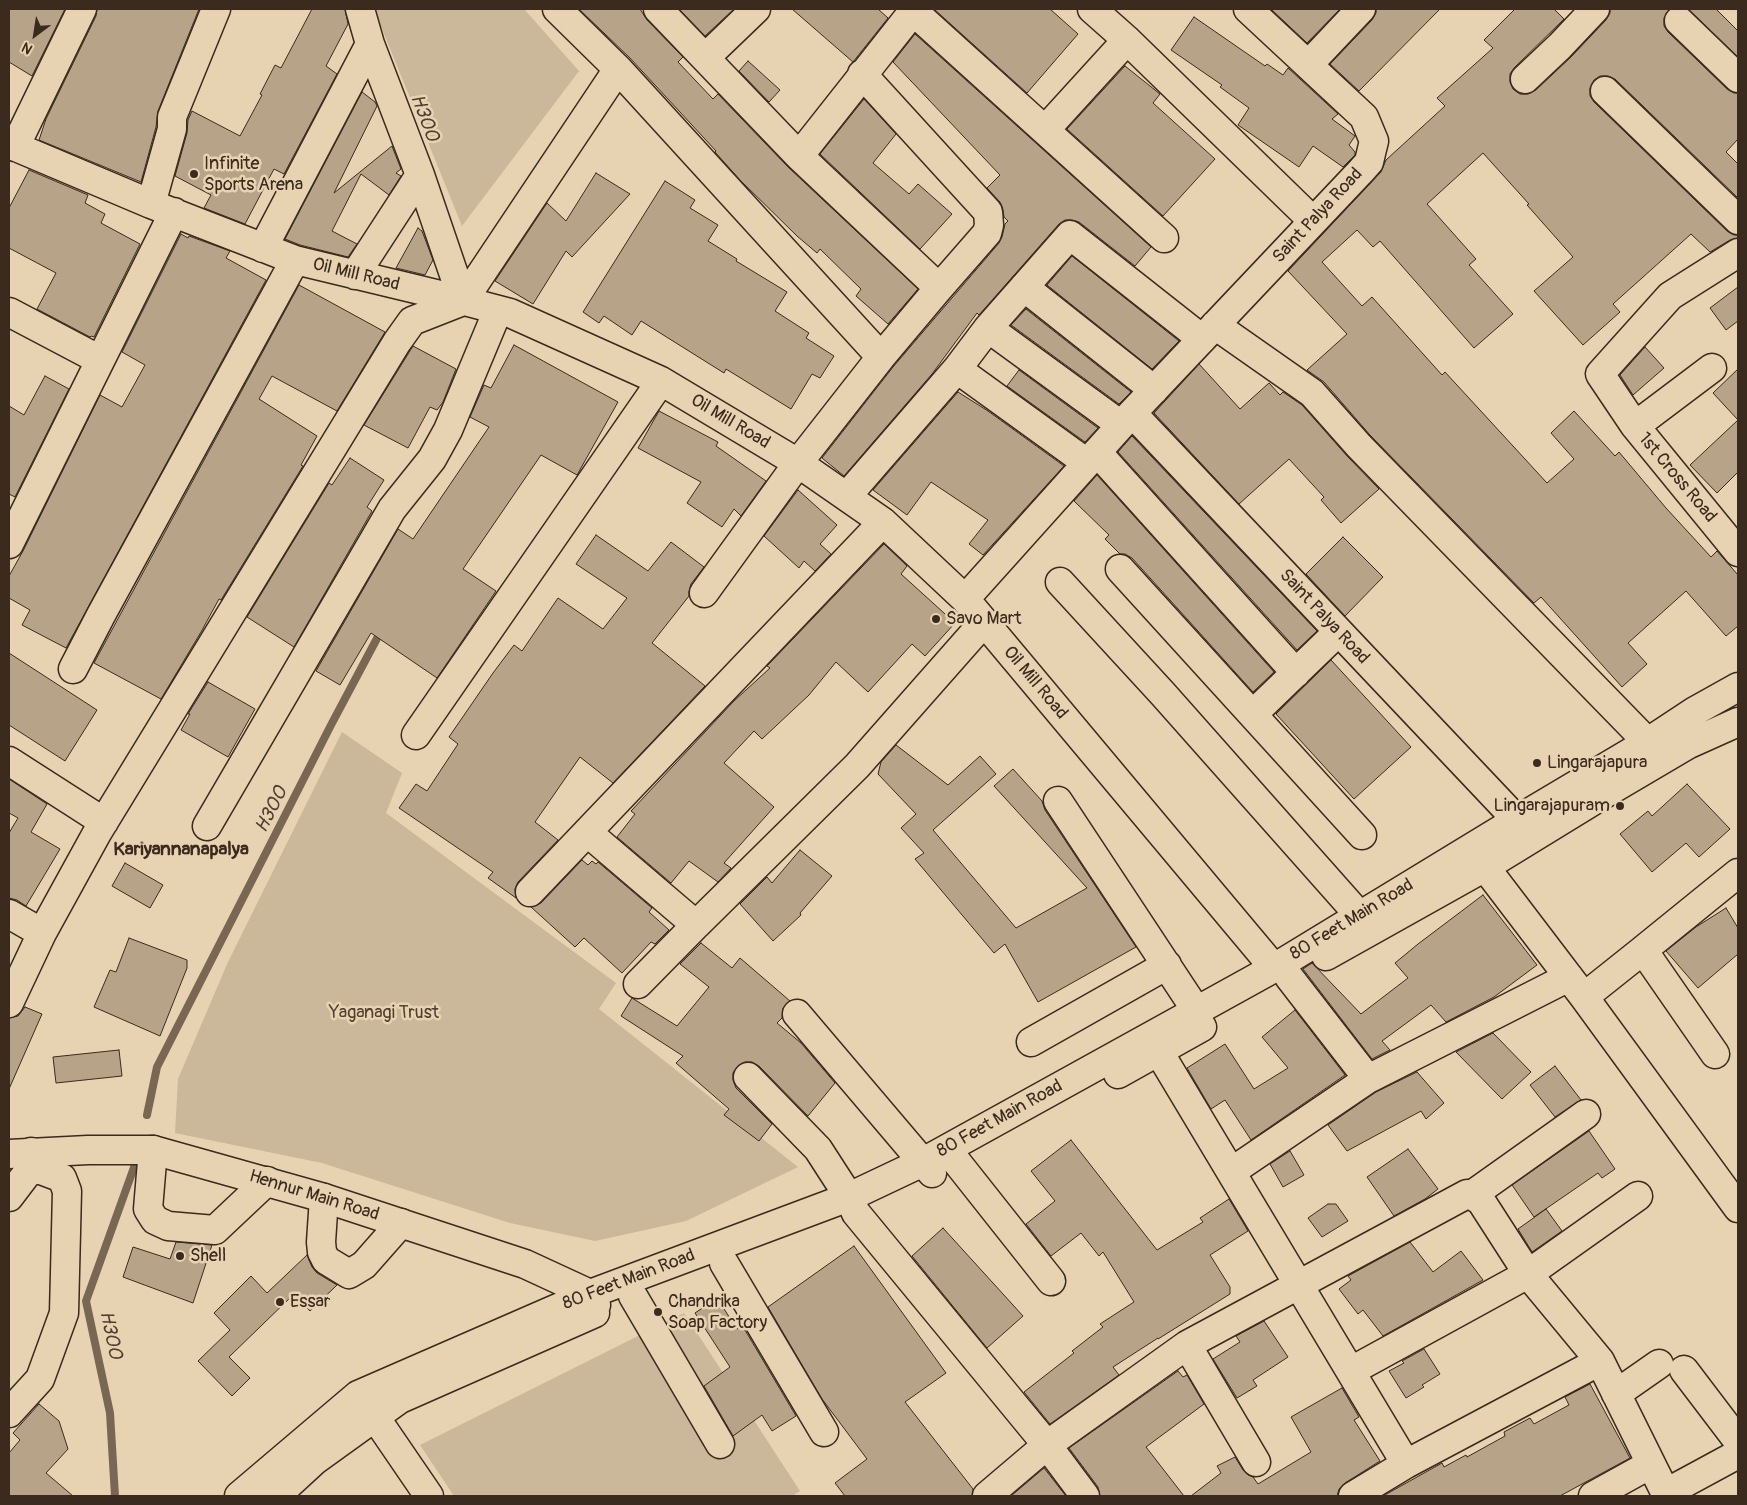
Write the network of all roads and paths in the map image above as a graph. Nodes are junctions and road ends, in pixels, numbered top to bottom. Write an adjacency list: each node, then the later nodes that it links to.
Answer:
1 (82, 9): 22 (street)
2 (216, 9): 25 (street)
3 (360, 9): 13 (street)
4 (557, 9): 16 (street)
5 (658, 9): 14 (street)
6 (756, 9): 14 (street)
7 (1248, 9): 15 (street)
8 (1361, 9): 15 (street)
9 (1595, 9): 19 (street)
10 (914, 10): 17 (street); 21 (street)
11 (1115, 21): 21 (street); 27 (street)
12 (1678, 21): 18 (street)
13 (370, 44): 24 (street); 29 (street)
14 (705, 58): 23 (street)
15 (1308, 64): 27 (street, Saint Palya Road)
16 (618, 68): 35 (street); 40 (street)
17 (862, 74): 23 (street); 34 (street)
18 (1738, 78)
19 (1525, 79)
20 (1605, 91): 26 (street)
21 (1045, 130): 28 (street)
22 (12, 146): 25 (street, Oil Mill Road)
23 (799, 156): 34 (street)
24 (420, 175): 32 (street); 35 (street)
25 (162, 208): 29 (street, Oil Mill Road); 41 (street)
26 (1738, 220)
27 (1313, 222): 39 (street, Saint Palya Road)
28 (1164, 238)
29 (263, 248): 31 (street, Oil Mill Road)
30 (1738, 253): 47 (street, 1st Cross Road)
31 (294, 260): 32 (street, Oil Mill Road); 60 (street)
32 (354, 275): 35 (street, Oil Mill Road)
33 (1024, 287): 38 (street); 39 (street); 45 (street)
34 (939, 288): 40 (street)
35 (464, 301): 36 (street, Oil Mill Road); 70 (street)
36 (498, 310): 44 (street, Oil Mill Road); 71 (street)
37 (9, 312): 41 (street)
38 (988, 328): 42 (street); 46 (street)
39 (1208, 332): 45 (street, Saint Palya Road); 66 (street)
40 (881, 356): 49 (street)
41 (100, 360): 53 (street)
42 (957, 368): 48 (street); 50 (street)
43 (1712, 368): 47 (street)
44 (661, 381): 49 (street, Oil Mill Road); 65 (street)
45 (1154, 390): 46 (street, Saint Palya Road)
46 (1126, 419): 48 (street, Saint Palya Road); 59 (street, Saint Palya Road)
47 (1635, 426): 52 (street, 1st Cross Road)
48 (1092, 458): 57 (street, Saint Palya Road); 61 (street)
49 (798, 463): 50 (street, Oil Mill Road); 56 (street)
50 (847, 496): 51 (street, Oil Mill Road)
51 (883, 522): 57 (street, Oil Mill Road); 72 (street)
52 (1733, 536)
53 (9, 544)
54 (1120, 569): 63 (street)
55 (1060, 582): 78 (street)
56 (704, 593)
57 (965, 599): 58 (street, Oil Mill Road)
58 (984, 622): 79 (street); 83 (street, Oil Mill Road)
59 (1338, 632): 61 (street); 69 (street, Saint Palya Road)
60 (73, 669)
61 (1296, 673): 63 (street)
62 (1738, 687): 66 (street, 80 Feet Main Road)
63 (1253, 714): 73 (street)
64 (1738, 722): 66 (street, 80 Feet Main Road)
65 (416, 735)
66 (1656, 750): 69 (street, 80 Feet Main Road); 74 (street, 80 Feet Main Road)
67 (9, 761): 70 (street)
68 (1058, 801): 82 (street)
69 (1517, 820): 78 (street, 80 Feet Main Road)
70 (104, 822): 80 (street)
71 (207, 826)
72 (587, 832): 76 (street); 79 (street)
73 (1362, 835)
74 (1485, 867): 83 (street, 80 Feet Main Road); 85 (street)
75 (1738, 873): 81 (street)
76 (530, 892)
77 (9, 914): 80 (street)
78 (1359, 915): 83 (street, 80 Feet Main Road)
79 (696, 925): 84 (street)
80 (42, 932): 86 (street)
81 (1643, 950): 85 (street); 91 (street)
82 (1167, 965): 87 (street); 89 (street)
83 (1281, 973): 87 (street, 80 Feet Main Road); 90 (street, 80 Feet Main Road); 93 (street, Oil Mill Road)
84 (638, 984)
85 (1576, 987): 93 (street); 106 (street)
86 (9, 1003)
87 (1196, 1010): 98 (street, 80 Feet Main Road)
88 (797, 1014): 98 (street)
89 (1031, 1042)
90 (1159, 1052): 97 (street, 80 Feet Main Road); 99 (street)
91 (1715, 1054)
92 (748, 1077): 105 (street)
93 (1368, 1079): 99 (street)
94 (1586, 1114): 101 (street)
95 (153, 1150): 96 (street, Hennur Main Road); 100 (street, Hennur Main Road); 100 (street)
96 (26, 1158): 103 (street); 118 (street)
97 (956, 1161): 98 (street, 80 Feet Main Road); 110 (street)
98 (927, 1168): 105 (street, 80 Feet Main Road)
99 (1231, 1172): 111 (street)
100 (267, 1181): 104 (street, Hennur Main Road)
101 (1472, 1194): 109 (street); 111 (street)
102 (1638, 1196): 109 (street)
103 (9, 1197)
104 (324, 1198): 107 (street, Hennur Main Road); 107 (street)
105 (853, 1205): 108 (street, 80 Feet Main Road); 113 (street, 80 Feet Main Road); 123 (street)
106 (1738, 1208)
107 (401, 1223): 113 (street, Hennur Main Road)
108 (724, 1262): 112 (street, 80 Feet Main Road); 120 (street)
109 (1528, 1274): 115 (street); 116 (street)
110 (1051, 1281)
111 (1299, 1285): 114 (street); 116 (street)
112 (633, 1296): 113 (street, 80 Feet Main Road); 122 (street)
113 (595, 1302): 119 (street, 80 Feet Main Road); 129 (street, 80 Feet Main Road)
114 (1186, 1345): 123 (street); 125 (street)
115 (1600, 1361): 117 (street); 126 (street)
116 (1351, 1371): 126 (street)
117 (1616, 1394): 121 (street); 127 (street)
118 (9, 1413)
119 (375, 1417): 130 (street, 80 Feet Main Road); 131 (street)
120 (824, 1432)
121 (1738, 1441)
122 (720, 1444)
123 (1047, 1445): 132 (street); 133 (street)
124 (1738, 1454): 128 (street)
125 (1256, 1462)
126 (1406, 1464): 134 (street)
127 (1651, 1464): 128 (street); 135 (street)
128 (1666, 1495)
129 (239, 1496)
130 (276, 1496)
131 (429, 1496)
132 (987, 1496)
133 (1085, 1496)
134 (1353, 1496)
135 (1593, 1496)

